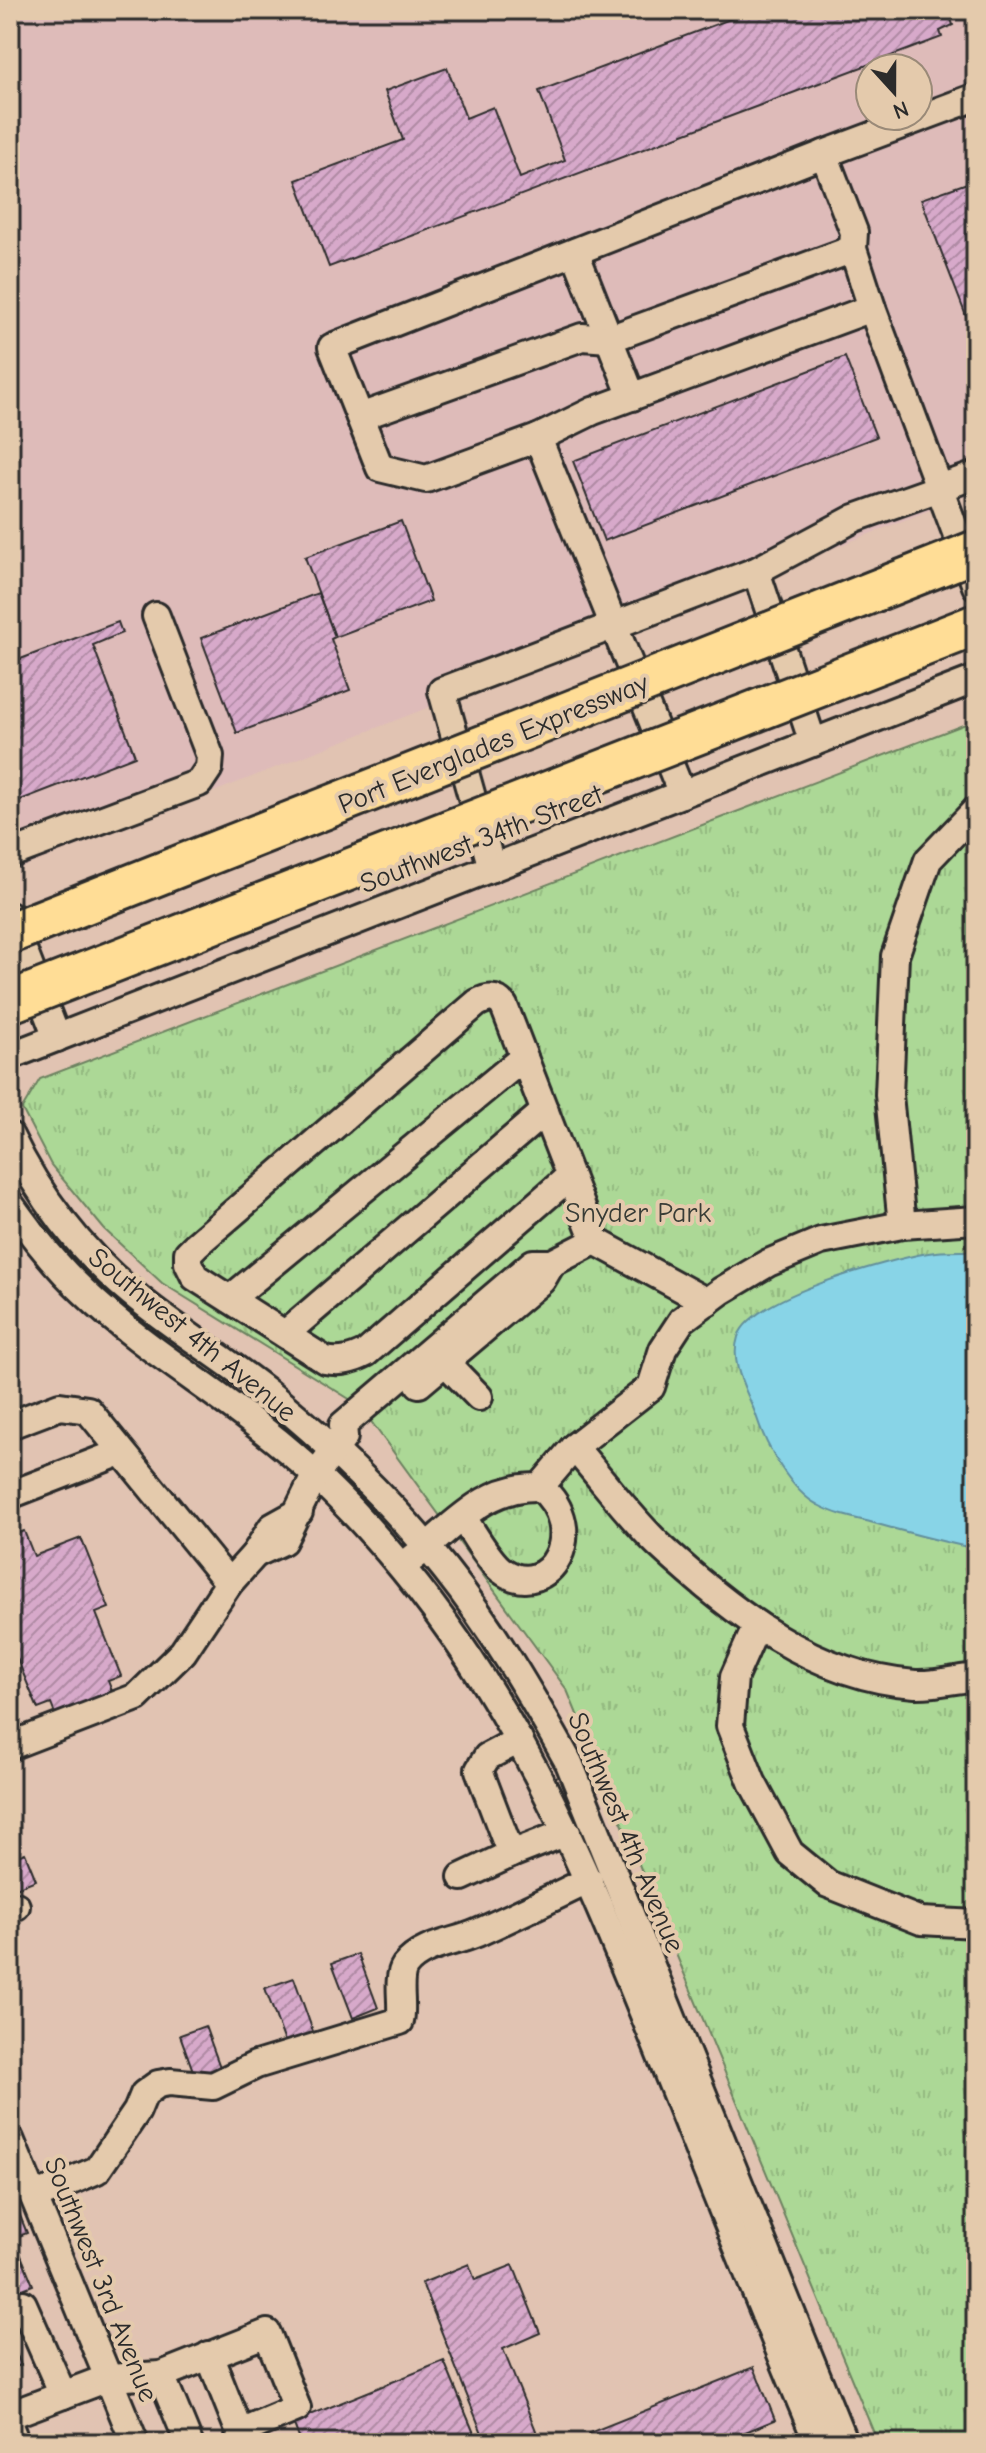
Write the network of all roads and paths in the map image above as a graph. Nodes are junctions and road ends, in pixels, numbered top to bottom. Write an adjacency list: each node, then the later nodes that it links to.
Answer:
1 (976, 97): 2 (street)
2 (824, 154): 3 (street); 4 (street)
3 (853, 249): 5 (street); 6 (street)
4 (575, 252): 6 (street); 8 (street)
5 (872, 308): 7 (street); 11 (street)
6 (609, 339): 7 (street); 8 (street)
7 (632, 397): 9 (street)
8 (360, 417): 9 (street)
9 (538, 438): 16 (street)
10 (976, 475): 11 (street)
11 (939, 489): 13 (street); 14 (street)
12 (976, 551): 25 (highway, Port Everglades Expressway, bridge)
13 (756, 571): 16 (street); 19 (street)
14 (976, 586)
15 (156, 616): 22 (street)
16 (613, 624): 20 (street); 23 (street)
17 (976, 625): 26 (highway, bridge)
18 (976, 679): 19 (street, Southwest 34th Street)
19 (813, 743): 20 (street, Southwest 34th Street)
20 (682, 794): 23 (street, Southwest 34th Street)
21 (976, 810): 35 (street)
22 (10, 854)
23 (492, 868): 27 (street, Southwest 34th Street)
24 (10, 917): 27 (street)
25 (10, 933)
26 (10, 1002)
27 (57, 1038): 28 (street, Southwest 34th Street)
28 (10, 1056)
29 (524, 1057): 30 (street); 38 (street); 38 (street)
30 (545, 1111): 32 (street); 40 (street)
31 (10, 1136): 44 (street, Southwest 4th Avenue)
32 (570, 1176): 36 (street); 40 (street)
33 (10, 1204): 47 (street, Southwest 4th Avenue)
34 (976, 1220): 35 (street)
35 (902, 1225): 39 (street)
36 (595, 1241): 37 (street); 39 (street)
37 (552, 1263): 41 (street); 44 (street)
38 (230, 1299): 40 (street)
39 (707, 1302): 45 (street)
40 (285, 1334)
41 (445, 1362): 42 (street); 44 (street)
42 (479, 1397)
43 (10, 1425): 46 (street)
44 (338, 1444): 47 (street); 51 (street, Southwest 4th Avenue)
45 (574, 1447): 48 (street); 54 (street)
46 (121, 1452): 49 (street); 53 (street)
47 (316, 1474): 52 (street, Southwest 4th Avenue); 53 (street)
48 (540, 1487): 50 (street); 50 (street)
49 (10, 1495)
50 (463, 1518): 51 (street)
51 (426, 1548): 52 (street); 77 (street, Southwest 4th Avenue)
52 (402, 1568): 56 (street, Southwest 4th Avenue)
53 (229, 1583): 57 (street)
54 (757, 1625): 55 (street); 62 (street)
55 (976, 1677)
56 (519, 1740): 58 (street, Southwest 4th Avenue); 59 (street)
57 (10, 1746)
58 (567, 1832): 59 (street); 61 (street, Southwest 4th Avenue)
59 (511, 1854): 60 (street)
60 (462, 1877)
61 (589, 1880): 64 (street); 73 (street, Southwest 4th Avenue)
62 (976, 1924)
63 (10, 2139): 64 (street, Southwest 3rd Avenue)
64 (34, 2197): 68 (street, Southwest 3rd Avenue)
65 (23, 2304): 69 (street)
66 (209, 2355): 67 (street); 72 (street); 72 (street)
67 (161, 2375): 68 (street); 76 (street)
68 (108, 2378): 69 (street); 75 (street, Southwest 3rd Avenue)
69 (63, 2395): 70 (street)
70 (10, 2415)
71 (10, 2428): 74 (street)
72 (242, 2438)
73 (815, 2442)
74 (16, 2443)
75 (135, 2443)
76 (189, 2443)
77 (844, 2443)

